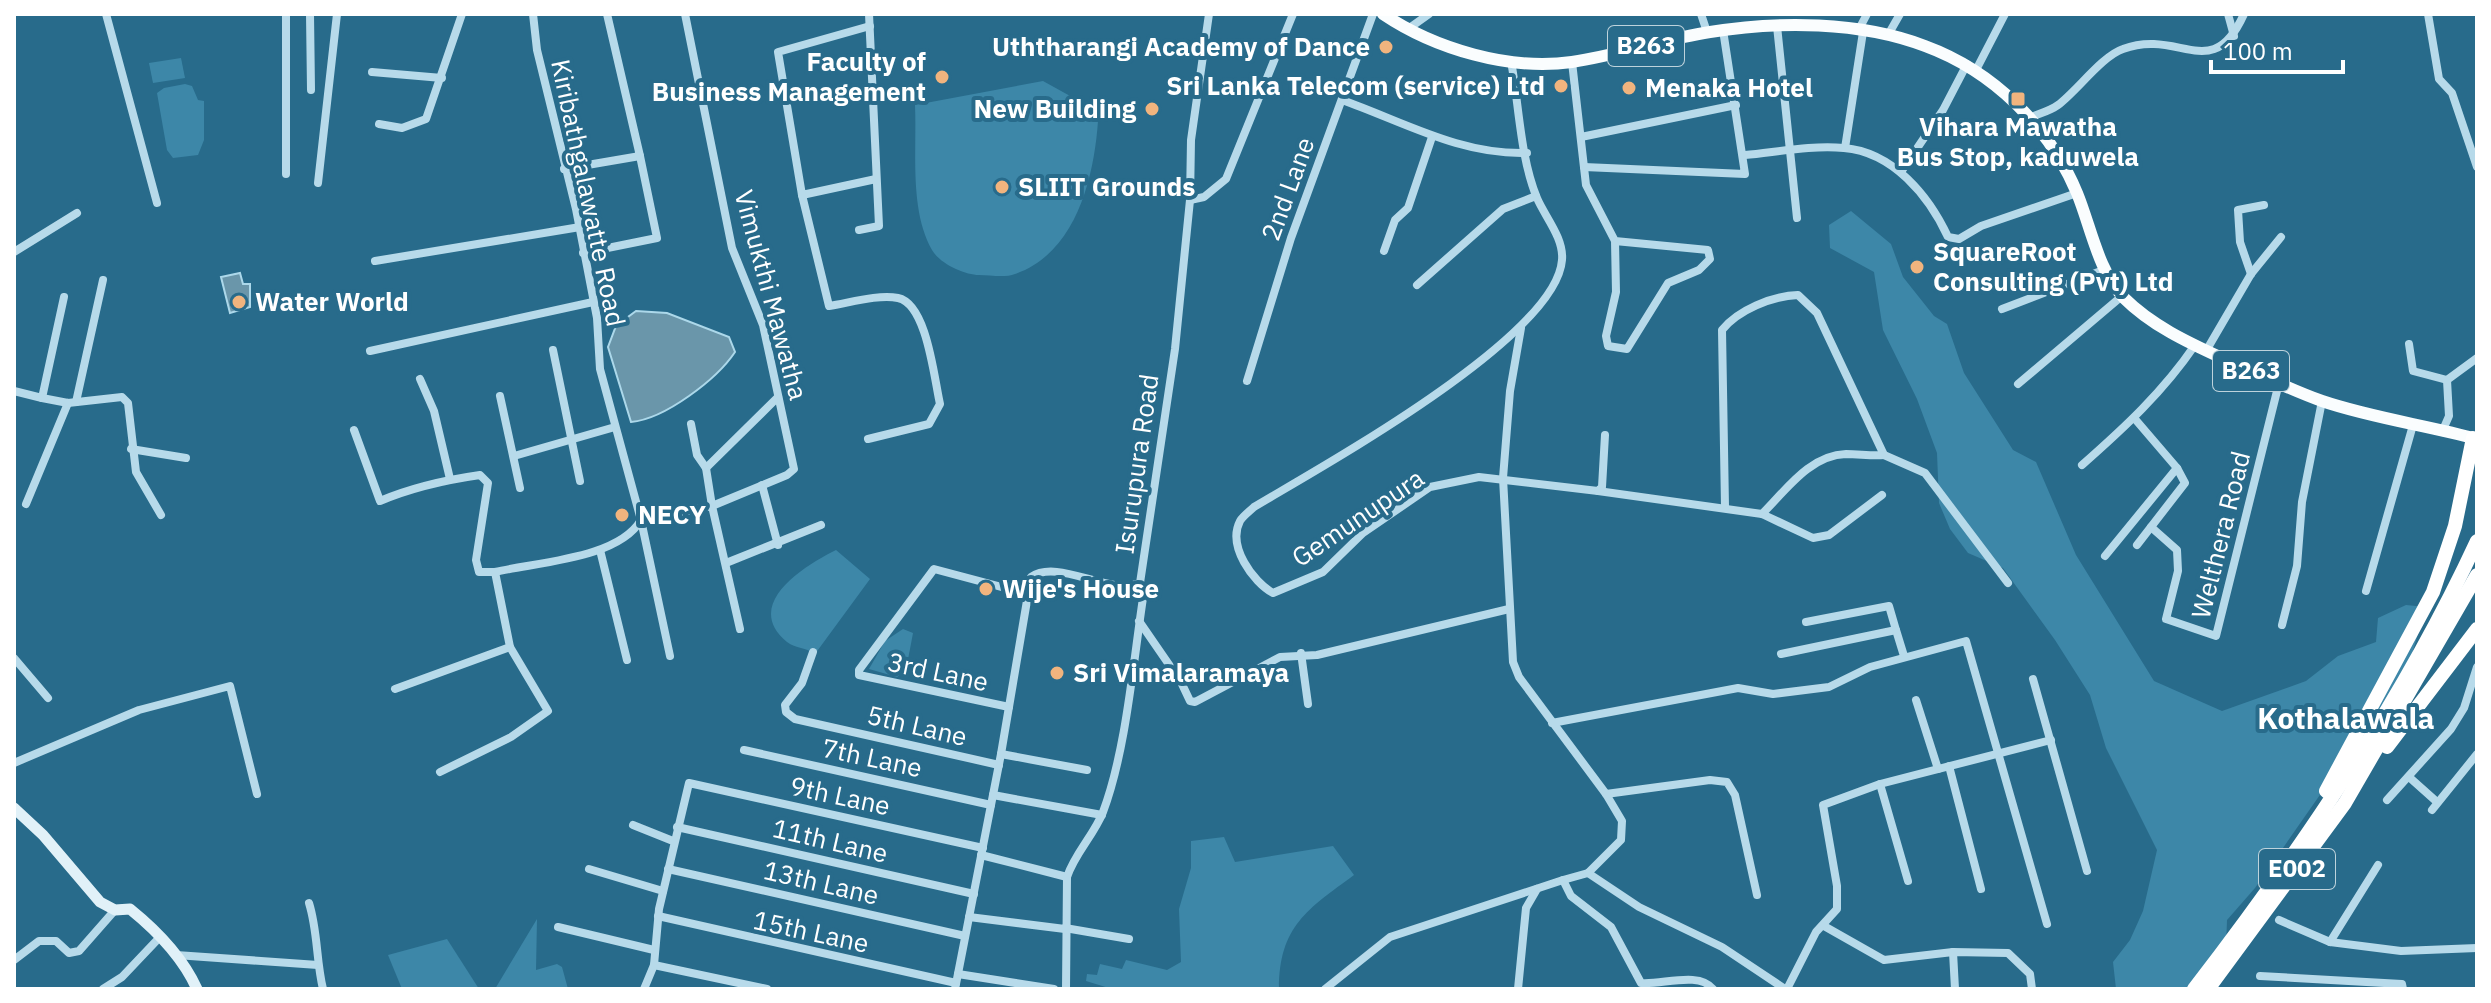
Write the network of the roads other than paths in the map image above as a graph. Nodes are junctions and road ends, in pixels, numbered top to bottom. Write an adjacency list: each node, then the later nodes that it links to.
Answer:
1 (106, 14): 59 (street)
2 (286, 14): 52 (street)
3 (310, 14): 35 (street)
4 (337, 14): 54 (street)
5 (462, 14): 34 (street)
6 (533, 14): 50 (street, Kiribathgalawatte Road)
7 (607, 14): 47 (street)
8 (685, 14): 92 (street, Vimukthi Mawatha)
9 (869, 14): 22 (street)
10 (1209, 14): 58 (street, Isurupura Road)
11 (1293, 14): 58 (street)
12 (1373, 14): 36 (street, 2nd Lane)
13 (1383, 14): 24 (main road, B263)
14 (1429, 14): 24 (street)
15 (1701, 14): 27 (street)
16 (1867, 14): 26 (street)
17 (1900, 14): 28 (street)
18 (2005, 14): 32 (street)
19 (2228, 14): 29 (street)
20 (2244, 14): 29 (street)
21 (2428, 14): 42 (street)
22 (870, 26): 53 (street); 56 (street)
23 (1777, 26): 25 (main road, B263); 26 (main road, B263); 44 (street)
24 (1408, 29): 30 (main road, B263)
25 (1723, 30): 27 (main road, B263); 37 (street)
26 (1861, 31): 28 (main road, B263); 43 (street)
27 (1707, 32): 31 (main road, B263)
28 (1888, 35): 32 (main road, B263)
29 (2234, 36): 38 (street)
30 (1511, 61): 31 (main road, B263); 45 (street, Gemunupura)
31 (1572, 62): 41 (street)
32 (1971, 67): 38 (main road, B263); 51 (street)
33 (372, 72): 34 (street)
34 (442, 78): 39 (street)
35 (311, 90)
36 (1342, 100): 40 (street); 87 (street, 2nd Lane)
37 (1736, 105): 41 (street); 46 (street)
38 (2029, 118): 55 (main road, B263)
39 (379, 124)
40 (1432, 137): 45 (street); 67 (street)
41 (1581, 137): 48 (street)
42 (2473, 142): 49 (street)
43 (1845, 148): 44 (street); 51 (street)
44 (1789, 151): 46 (street); 62 (street)
45 (1527, 153): 57 (street, Gemunupura)
46 (1745, 155): 48 (street)
47 (640, 156): 50 (street); 69 (street)
48 (1584, 167): 66 (street)
49 (2477, 167)
50 (564, 169): 63 (street, Kiribathgalawatte Road)
51 (1901, 172): 55 (street)
52 (286, 174)
53 (876, 179): 56 (street); 64 (street)
54 (318, 183)
55 (2077, 193): 71 (main road, B263)
56 (802, 195): 103 (street)
57 (1536, 196): 74 (street); 79 (street, Gemunupura)
58 (1190, 200): 136 (street, Isurupura Road)
59 (157, 203)
60 (2264, 205): 72 (street)
61 (77, 213): 68 (street)
62 (1797, 218)
63 (580, 227): 69 (street, Kiribathgalawatte Road); 70 (street)
64 (859, 230)
65 (2281, 237): 72 (street)
66 (1615, 241): 66 (street)
67 (1384, 251)
68 (14, 252)
69 (583, 253): 77 (street, Kiribathgalawatte Road)
70 (375, 261)
71 (2106, 269): 75 (main road, B263); 78 (street)
72 (2251, 274): 81 (street)
73 (103, 280): 95 (street)
74 (1417, 285)
75 (2122, 296): 81 (main road, B263); 89 (street)
76 (64, 297): 93 (street)
77 (593, 302): 83 (street); 99 (street, Kiribathgalawatte Road)
78 (2002, 309)
79 (1521, 327): 113 (street, Gemunupura); 113 (street, Gemunupura)
80 (2409, 344): 86 (street)
81 (2201, 348): 88 (main road, B263); 96 (street)
82 (553, 350): 104 (street)
83 (370, 351)
84 (2477, 358): 86 (street)
85 (420, 379): 114 (street)
86 (2447, 380): 101 (street)
87 (1247, 381)
88 (2279, 383): 94 (main road, B263); 127 (street, Welthera Road)
89 (2018, 384)
90 (14, 391): 93 (street)
91 (500, 396): 108 (street)
92 (778, 397): 111 (street); 116 (street, Vimukthi Mawatha)
93 (42, 398): 95 (street)
94 (2322, 401): 98 (main road, B263); 143 (street)
95 (72, 403): 106 (street); 120 (street)
96 (2135, 419): 110 (street); 112 (street)
97 (691, 424): 111 (street)
98 (2413, 425): 101 (main road, B263); 138 (street)
99 (615, 427): 104 (street); 125 (street, Kiribathgalawatte Road)
100 (354, 430): 114 (street)
101 (2442, 432): 105 (main road, B263)
102 (1605, 435): 118 (street)
103 (868, 439)
104 (571, 440): 108 (street); 115 (street)
105 (2475, 444): 191 (highway)
106 (131, 449): 109 (street); 124 (street)
107 (1884, 455): 122 (street); 123 (street); 137 (street)
108 (514, 456): 117 (street)
109 (186, 458)
110 (2082, 465)
111 (706, 468): 121 (street)
112 (2177, 468): 127 (street); 132 (street)
113 (1503, 478): 118 (street); 140 (street)
114 (450, 479): 134 (street)
115 (580, 481)
116 (762, 485): 121 (street, Vimukthi Mawatha); 129 (street)
117 (520, 488)
118 (1598, 491): 122 (street)
119 (1882, 495): 123 (street)
120 (26, 504)
121 (712, 506): 125 (street, Vimukthi Mawatha); 133 (street)
122 (1725, 507): 123 (street)
123 (1762, 514)
124 (161, 515)
125 (641, 520): 131 (street); 151 (street, Kiribathgalawatte Road)
126 (821, 525): 129 (street)
127 (2151, 527): 130 (street)
128 (2477, 541): 191 (highway, E002)
129 (778, 545): 133 (street)
130 (2137, 545)
131 (600, 550): 134 (street); 154 (street)
132 (2105, 556)
133 (726, 563): 144 (street)
134 (495, 572): 147 (street)
135 (2477, 575): 180 (highway, E002)
136 (1140, 583): 139 (street, Isurupura Road); 141 (street)
137 (2008, 583)
138 (2366, 591)
139 (1028, 594): 161 (street); 161 (street, 3rd Lane)
140 (1509, 609): 149 (street); 162 (street)
141 (1139, 621): 149 (street); 182 (street)
142 (1806, 622): 146 (street)
143 (2282, 625)
144 (740, 629)
145 (2477, 629): 180 (highway)
146 (1896, 630): 150 (street); 152 (street)
147 (510, 647): 157 (street); 173 (street)
148 (813, 652): 169 (street, 5th Lane)
149 (1301, 653): 160 (street)
150 (1781, 654)
151 (670, 656)
152 (1904, 656): 162 (street); 165 (street)
153 (14, 658): 158 (street)
154 (627, 660)
155 (2477, 667): 174 (street)
156 (2033, 679): 163 (street)
157 (395, 689)
158 (48, 698)
159 (1916, 700): 171 (street)
160 (1308, 704)
161 (1009, 707): 166 (street)
162 (1552, 723): 177 (street)
163 (2051, 740): 165 (street); 190 (street)
164 (744, 750): 178 (street, 7th Lane)
165 (1999, 753): 170 (street); 206 (street)
166 (1001, 754): 169 (street); 172 (street)
167 (2477, 754): 174 (street)
168 (14, 763): 176 (street)
169 (999, 765): 178 (street)
170 (1949, 766): 171 (street); 197 (street)
171 (1938, 769): 175 (street)
172 (1087, 770)
173 (440, 772)
174 (2409, 777): 179 (street)
175 (1880, 784): 195 (street); 207 (street)
176 (257, 794)
177 (1606, 794): 192 (street); 200 (street)
178 (992, 800): 182 (street, 7th Lane); 186 (street)
179 (2387, 800)
180 (2345, 803): 210 (highway, E002)
181 (14, 808): 202 (street)
182 (1102, 815): 193 (street)
183 (633, 825): 185 (street)
184 (677, 827): 185 (street); 186 (street, 9th Lane); 199 (street, 11th Lane)
185 (673, 841): 189 (street)
186 (982, 852): 193 (street, 9th Lane); 199 (street)
187 (2378, 865): 214 (street)
188 (589, 869): 198 (street)
189 (668, 869): 198 (street); 211 (street, 13th Lane)
190 (2087, 871)
191 (2281, 872): 210 (highway, E002)
192 (1588, 873): 194 (street); 234 (street)
193 (1067, 877): 209 (street)
194 (1563, 880): 196 (street); 233 (street)
195 (1908, 881)
196 (1538, 888): 231 (street); 232 (street)
197 (1981, 889)
198 (663, 891): 203 (street)
199 (974, 894): 204 (street)
200 (1757, 895)
201 (309, 903): 220 (street)
202 (115, 910): 212 (street); 219 (street)
203 (658, 916): 216 (street); 223 (street, 15th Lane)
204 (969, 917): 209 (street); 211 (street)
205 (2279, 920): 214 (street)
206 (2047, 924)
207 (1824, 926): 217 (street); 234 (street)
208 (558, 927): 216 (street)
209 (1065, 929): 213 (street); 230 (street)
210 (2244, 931): 237 (highway, E002); 238 (highway, E002)
211 (965, 936): 223 (street)
212 (159, 938): 218 (street); 224 (street)
213 (1129, 939)
214 (2330, 942): 215 (street)
215 (2477, 948)
216 (654, 950): 221 (street)
217 (1953, 952): 235 (street); 236 (street)
218 (176, 955): 220 (street); 225 (street)
219 (14, 960)
220 (318, 965): 226 (street)
221 (654, 965): 227 (street); 228 (street)
222 (2260, 976): 239 (street)
223 (956, 982): 229 (street, 15th Lane)
224 (103, 989)
225 (197, 989)
226 (323, 989)
227 (644, 989)
228 (767, 989)
229 (1054, 989)
230 (1066, 989)
231 (1325, 989)
232 (1518, 989)
233 (1713, 989)
234 (1786, 989)
235 (1955, 989)
236 (2032, 989)
237 (2194, 989)
238 (2208, 989)
239 (2403, 989)

